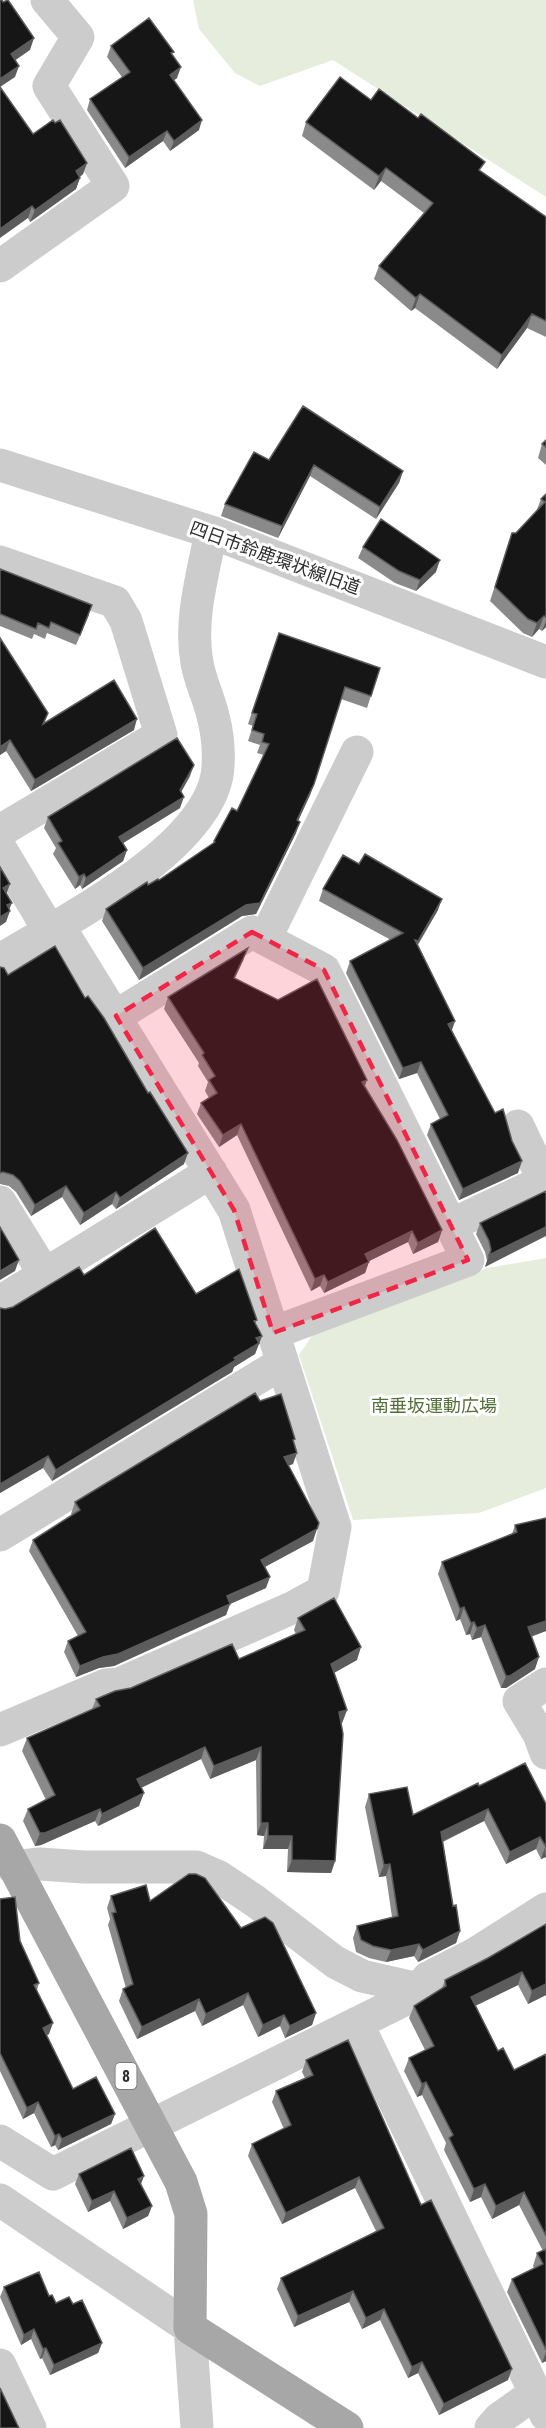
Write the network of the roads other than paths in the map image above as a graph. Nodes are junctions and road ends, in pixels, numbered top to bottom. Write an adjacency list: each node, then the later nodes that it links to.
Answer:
1 (47, 0): 2 (street)
2 (0, 266)
3 (0, 465): 4 (street, 四日市鈴鹿環状線旧道)
4 (211, 532): 6 (street, 四日市鈴鹿環状線旧道); 10 (street)
5 (0, 562): 8 (street)
6 (546, 662)
7 (357, 752): 11 (street)
8 (0, 831)
9 (0, 848): 10 (street)
10 (53, 927): 12 (street); 13 (street)
11 (265, 939): 13 (street); 17 (street)
12 (0, 960)
13 (116, 1016): 15 (street)
14 (518, 1126): 17 (street)
15 (212, 1172): 18 (street); 20 (street)
16 (0, 1202): 18 (street)
17 (451, 1225): 20 (street)
18 (45, 1275): 19 (street)
19 (0, 1302)
20 (277, 1348): 21 (street); 23 (street)
21 (0, 1535)
22 (546, 1684): 24 (street)
23 (0, 1730)
24 (546, 1753)
25 (6, 1854): 27 (street); 29 (main road, 8)
26 (546, 1909): 27 (street)
27 (419, 1989): 28 (street)
28 (357, 2023): 29 (street); 34 (street)
29 (152, 2125): 30 (street); 32 (main road, 8)
30 (0, 2140)
31 (0, 2200): 32 (street)
32 (190, 2328): 36 (street); 37 (main road)
33 (0, 2365): 35 (street)
34 (541, 2404): 38 (street)
35 (30, 2428)
36 (197, 2428)
37 (347, 2428)
38 (491, 2428)

